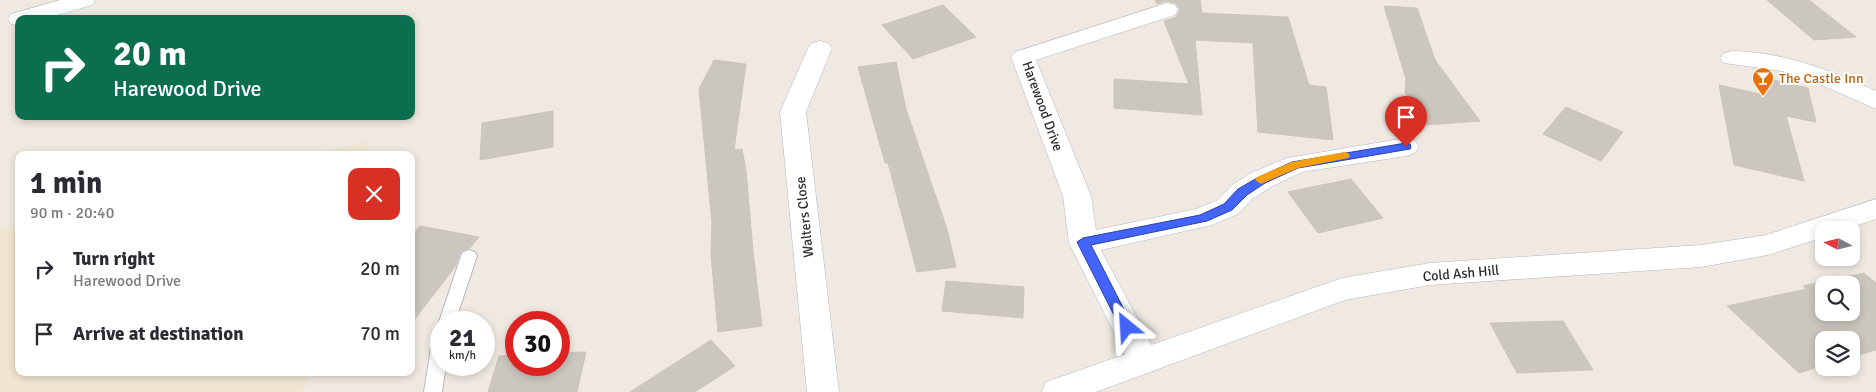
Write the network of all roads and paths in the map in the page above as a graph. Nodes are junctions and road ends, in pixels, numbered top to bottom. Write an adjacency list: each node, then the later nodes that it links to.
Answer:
1 (84, 0): 3 (street)
2 (1167, 10): 13 (street, Harewood Drive)
3 (33, 15)
4 (15, 20): 5 (street)
5 (0, 24)
6 (820, 48): 19 (street, Walters Close)
7 (1732, 58): 8 (street)
8 (1876, 102)
9 (1876, 108): 10 (street)
10 (1876, 112)
11 (1406, 147): 13 (street)
12 (1876, 209): 16 (street, Cold Ash Hill)
13 (1083, 242): 16 (street, Harewood Drive)
14 (469, 256): 15 (lane)
15 (452, 311)
16 (1144, 361): 20 (street, Cold Ash Hill)
17 (436, 376): 18 (lane)
18 (433, 392)
19 (823, 392)
20 (1058, 392)

